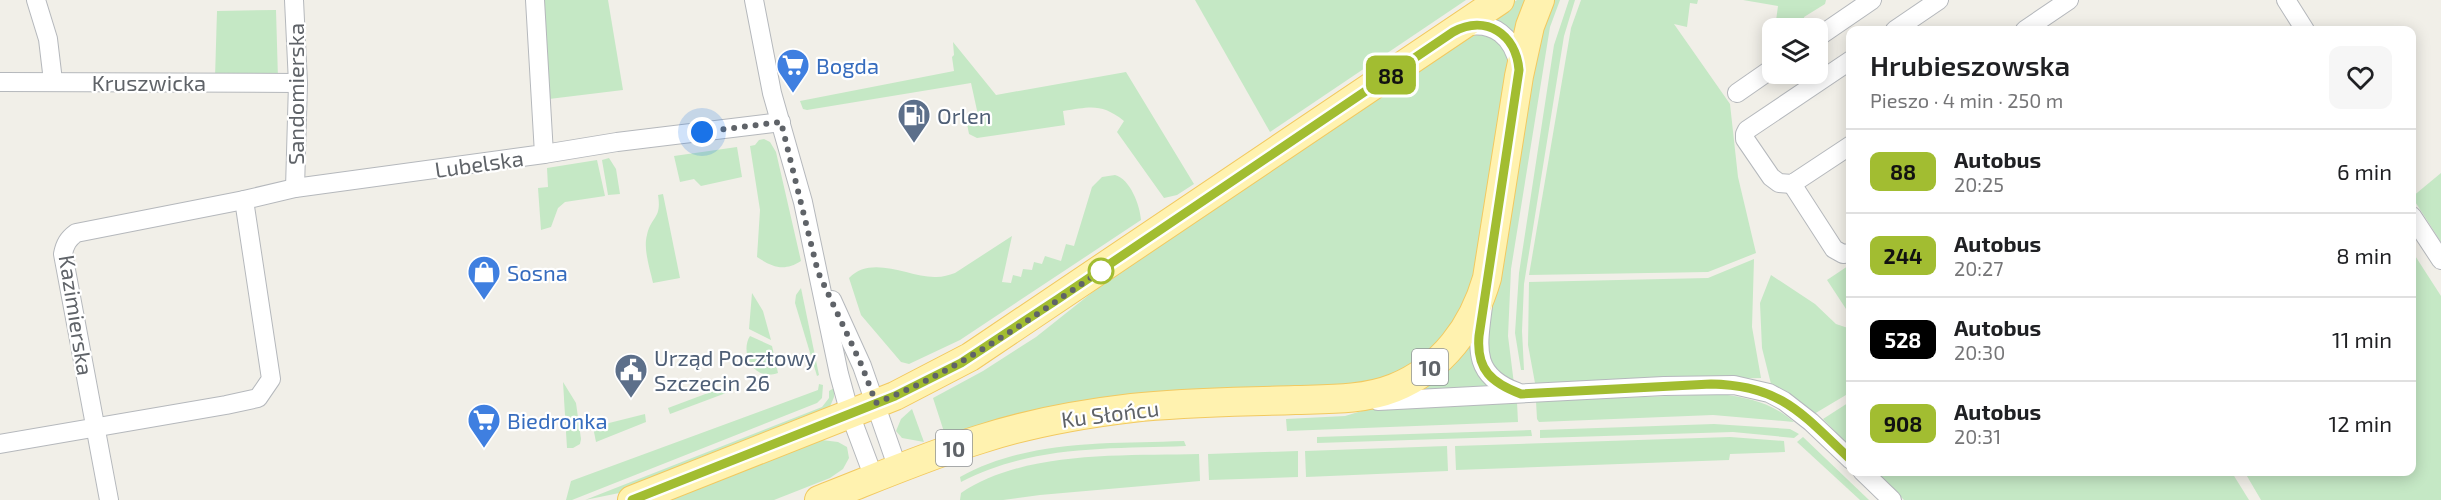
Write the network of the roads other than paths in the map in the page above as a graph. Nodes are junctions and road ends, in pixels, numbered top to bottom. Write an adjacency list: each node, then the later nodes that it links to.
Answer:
1 (36, 0): 19 (street)
2 (294, 0): 21 (street, Sandomierska)
3 (535, 0): 25 (street, Lubelska)
4 (754, 0): 23 (street)
5 (1500, 0): 15 (main road, Ku Słońcu)
6 (1539, 0): 17 (main road, Ku Słońcu / 10)
7 (1872, 0): 14 (street)
8 (1939, 0): 11 (street)
9 (2069, 0): 12 (street)
10 (2286, 0): 13 (street)
11 (1901, 26)
12 (2031, 26)
13 (2302, 26)
14 (1828, 30)
15 (1453, 32): 17 (street, Ku Słońcu); 36 (main road, Ku Słońcu)
16 (1846, 63): 26 (street)
17 (1519, 76): 33 (main road, Ku Słońcu / 10)
18 (1762, 76): 22 (street)
19 (53, 81): 20 (street, Kruszwicka); 21 (street, Kruszwicka)
20 (0, 82)
21 (298, 83): 27 (street, Sandomierska)
22 (1737, 93)
23 (781, 122): 25 (street); 32 (street)
24 (1846, 148): 26 (street)
25 (544, 154): 27 (street, Lubelska)
26 (1792, 184): 30 (street)
27 (295, 188): 28 (street, Kazimierska)
28 (244, 200): 37 (street); 37 (street, Kazimierska)
29 (2416, 222): 31 (street)
30 (1846, 254)
31 (2441, 260)
32 (818, 272): 36 (street); 36 (street)
33 (1487, 278): 34 (street, Ku Słońcu); 35 (main road, Ku Słońcu / 10)
34 (1521, 394): 35 (street, Ku Słońcu); 39 (street, Ku Słońcu)
35 (1329, 399): 40 (main road, Ku Słońcu / 10)
36 (863, 408): 40 (street); 40 (street); 43 (main road, Ku Słońcu)
37 (96, 427): 38 (street); 42 (street, Kazimierska)
38 (0, 444)
39 (1846, 455)
40 (886, 474): 44 (main road, Ku Słońcu / 10)
41 (1867, 476): 45 (street)
42 (109, 500)
43 (632, 500)
44 (819, 500)
45 (1892, 500)

